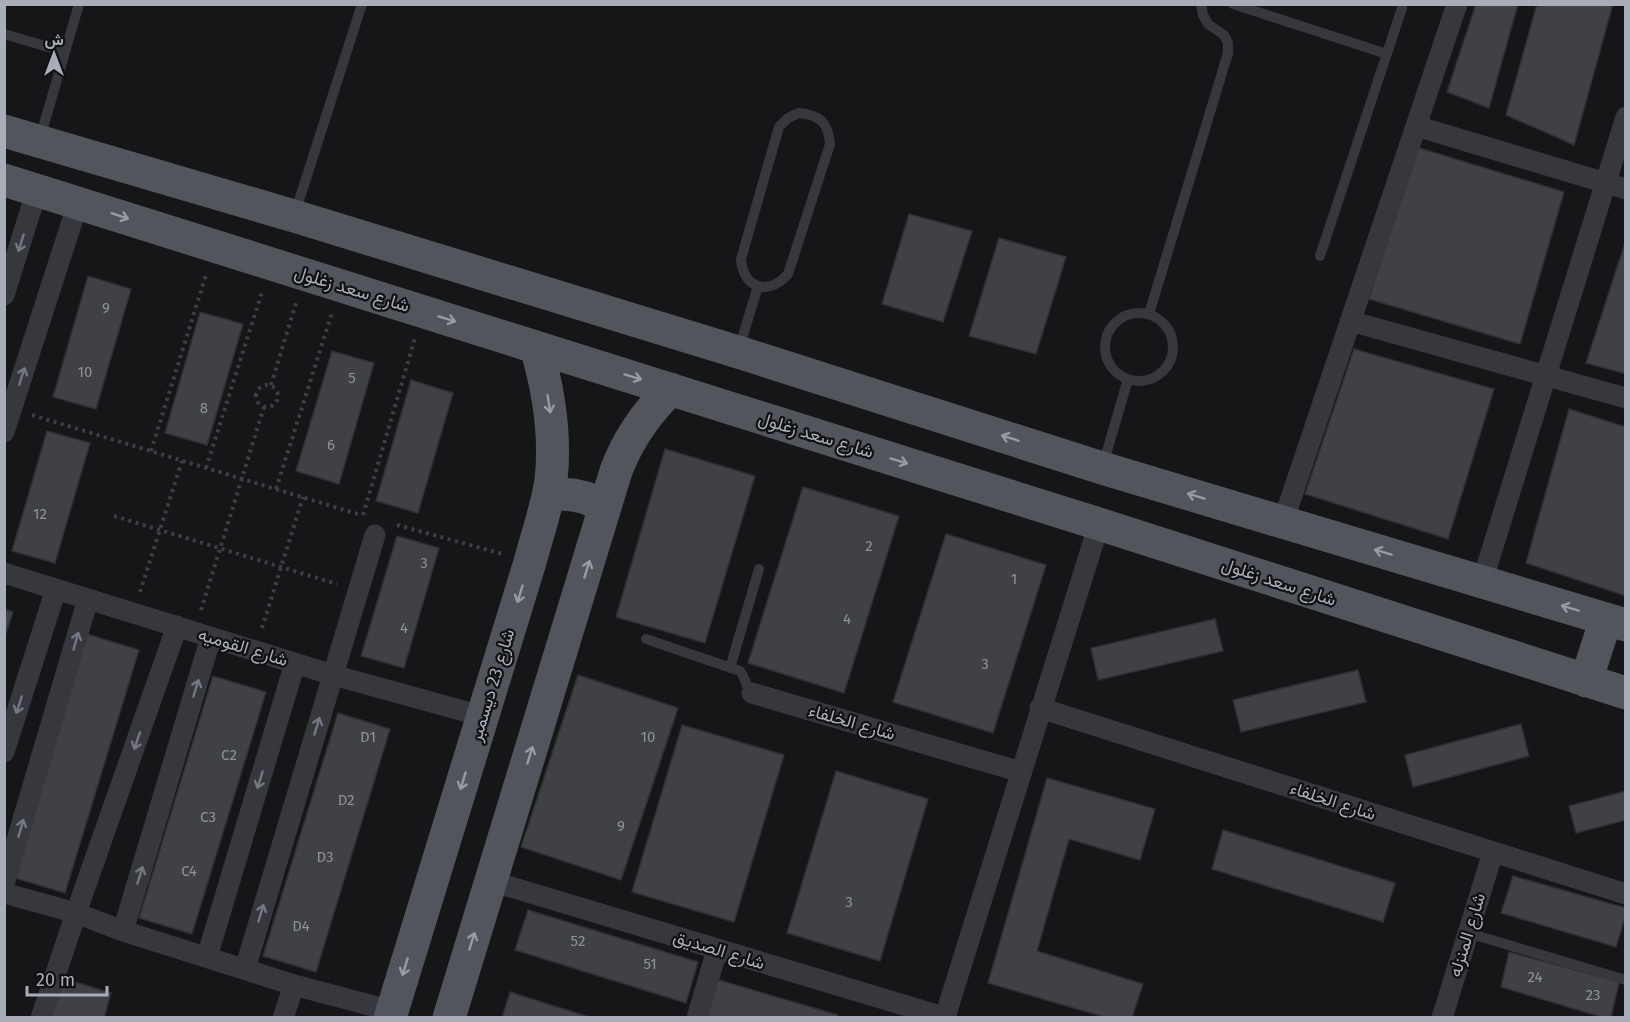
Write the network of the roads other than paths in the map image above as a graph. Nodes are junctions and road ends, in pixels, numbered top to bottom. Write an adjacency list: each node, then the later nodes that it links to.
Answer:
1 (80, 4): 8 (lane)
2 (362, 4): 18 (lane)
3 (1201, 4): 22 (lane)
4 (1233, 4): 9 (lane)
5 (1457, 4): 11 (street)
6 (1402, 8): 9 (lane)
7 (4, 34): 8 (lane)
8 (65, 52): 13 (lane)
9 (1387, 54): 19 (lane)
10 (1626, 117): 15 (street)
11 (1416, 126): 15 (street); 23 (street)
12 (4, 131): 13 (main road)
13 (39, 141): 18 (main road)
14 (4, 180): 16 (main road, شارع سعد زغلول)
15 (1616, 185): 26 (street)
16 (38, 190): 17 (main road, شارع سعد زغلول); 21 (street, one-way to 21)
17 (78, 203): 24 (main road, شارع سعد زغلول, one-way to 24); 30 (street, one-way to 17)
18 (294, 216): 25 (main road)
19 (1320, 256)
20 (758, 286): 20 (lane); 25 (lane)
21 (4, 295)
22 (1149, 314): 27 (lane); 27 (lane)
23 (1350, 321): 26 (street); 34 (street)
24 (536, 347): 28 (main road, شارع سعد زغلول, one-way to 28); 32 (main road, شارع 23 ديسمبر, one-way to 32)
25 (738, 352): 31 (main road, one-way to 25)
26 (1546, 376): 29 (street); 39 (street)
27 (1128, 379): 31 (lane)
28 (671, 389): 33 (main road); 35 (main road, شارع سعد زغلول, one-way to 35)
29 (1626, 398)
30 (4, 432)
31 (1102, 468): 34 (main road, one-way to 31)
32 (548, 496): 33 (main road); 52 (main road, شارع 23 ديسمبر, one-way to 52)
33 (605, 507): 56 (main road, one-way to 33)
34 (1283, 522): 39 (main road, one-way to 34)
35 (1099, 524): 48 (main road, شارع سعد زغلول); 51 (street)
36 (379, 525): 47 (street)
37 (759, 569): 46 (lane)
38 (4, 573): 40 (street, شارع القوميه)
39 (1482, 582): 42 (main road, one-way to 39)
40 (56, 589): 41 (street, شارع القوميه); 53 (street, one-way to 53)
41 (88, 599): 43 (street, شارع القوميه); 57 (street, one-way to 41)
42 (1616, 622): 48 (main road)
43 (194, 632): 45 (street, شارع القوميه); 60 (street, one-way to 60); 61 (street, one-way to 43)
44 (646, 639): 46 (lane)
45 (295, 663): 47 (street, شارع القوميه); 64 (street, one-way to 64)
46 (730, 668): 49 (lane)
47 (333, 675): 52 (street, شارع القوميه); 65 (street, one-way to 47)
48 (1586, 681): 50 (main road, شارع سعد زغلول)
49 (752, 693): 54 (street, شارع الخلفاء)
50 (1626, 693)
51 (1040, 708): 54 (street); 55 (street, شارع الخلفاء)
52 (482, 716): 68 (main road, شارع 23 ديسمبر, one-way to 68)
53 (4, 752)
54 (1021, 772): 74 (street)
55 (1493, 852): 59 (street, شارع الخلفاء); 62 (street, شارع المنزله)
56 (491, 881): 63 (street, شارع الصديق); 72 (main road, one-way to 56)
57 (4, 884)
58 (4, 893): 60 (street)
59 (1626, 894)
60 (76, 913): 61 (street); 70 (street)
61 (123, 931): 64 (street)
62 (1468, 933): 66 (lane); 69 (street, شارع المنزله)
63 (717, 950): 73 (street); 74 (street, شارع الصديق)
64 (207, 957): 65 (street)
65 (245, 969): 67 (street)
66 (1626, 980)
67 (294, 985): 68 (street); 71 (street)
68 (391, 1014)
69 (1446, 1016)
70 (41, 1017)
71 (283, 1017)
72 (449, 1017)
73 (697, 1017)
74 (946, 1017)

